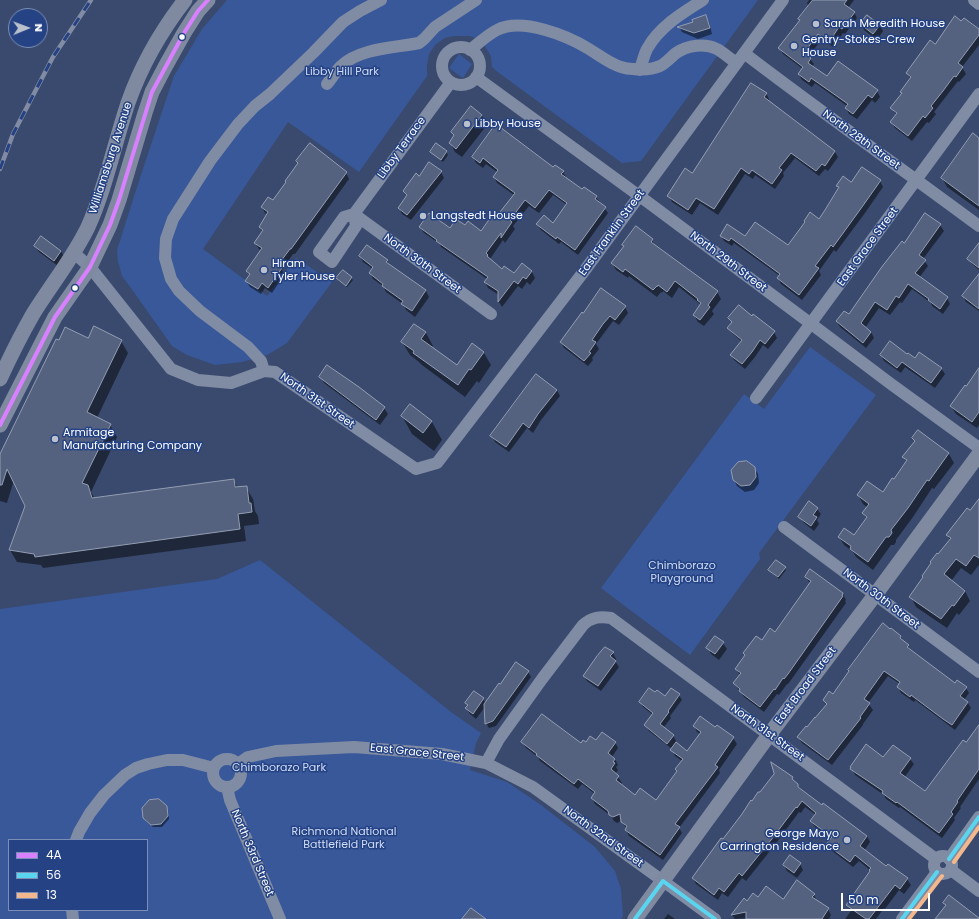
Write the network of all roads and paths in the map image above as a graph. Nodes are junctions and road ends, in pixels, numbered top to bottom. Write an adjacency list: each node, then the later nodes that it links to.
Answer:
1 (185, 0): 21 (main road, Williamsburg Avenue)
2 (208, 0): 22 (main road, Williamsburg Avenue)
3 (381, 0): 25 (street)
4 (476, 0): 15 (street)
5 (703, 0): 12 (street)
6 (783, 0): 10 (street, East Franklin Street)
7 (974, 0): 8 (street)
8 (979, 4)
9 (470, 50): 12 (street); 13 (street); 14 (street)
10 (744, 53): 11 (street, East Franklin Street); 17 (street, North 28th Street)
11 (737, 63): 12 (street); 18 (street, East Franklin Street)
12 (640, 70)
13 (476, 77): 14 (street); 18 (street, North 29th Street)
14 (451, 82): 19 (street, Libby Terrace)
15 (327, 84)
16 (979, 94): 17 (street, East Grace Street)
17 (917, 180): 20 (street, North 28th Street); 24 (street, East Grace Street)
18 (639, 196): 24 (street, North 29th Street); 31 (street, East Franklin Street)
19 (354, 214): 23 (street, North 30th Street)
20 (979, 226)
21 (74, 253): 22 (street); 26 (main road, Williamsburg Avenue)
22 (90, 267): 25 (street); 28 (main road, Williamsburg Avenue)
23 (491, 314)
24 (812, 324): 27 (street, East Grace Street); 29 (street, North 29th Street)
25 (264, 371): 31 (street, North 31st Street)
26 (0, 379)
27 (756, 398)
28 (0, 425)
29 (979, 448)
30 (979, 454): 33 (main road, East Broad Street)
31 (437, 463)
32 (784, 527): 33 (street, North 30th Street)
33 (875, 595): 34 (street, North 30th Street); 35 (main road, East Broad Street)
34 (979, 672)
35 (769, 735): 36 (street, North 31st Street); 42 (street, North 31st Street); 45 (main road, East Broad Street)
36 (486, 763): 37 (street, East Grace Street); 45 (street, North 32nd Street)
37 (238, 764): 38 (street); 39 (street)
38 (214, 768): 39 (street); 41 (street)
39 (227, 786): 47 (street, North 33rd Street)
40 (979, 817): 43 (street)
41 (76, 839)
42 (936, 859): 43 (street); 44 (street)
43 (950, 864): 44 (street); 46 (street)
44 (937, 872): 50 (street)
45 (663, 881): 48 (main road, East Broad Street); 49 (street, North 32nd Street)
46 (979, 891)
47 (280, 919)
48 (635, 919)
49 (715, 919)
50 (902, 919)

